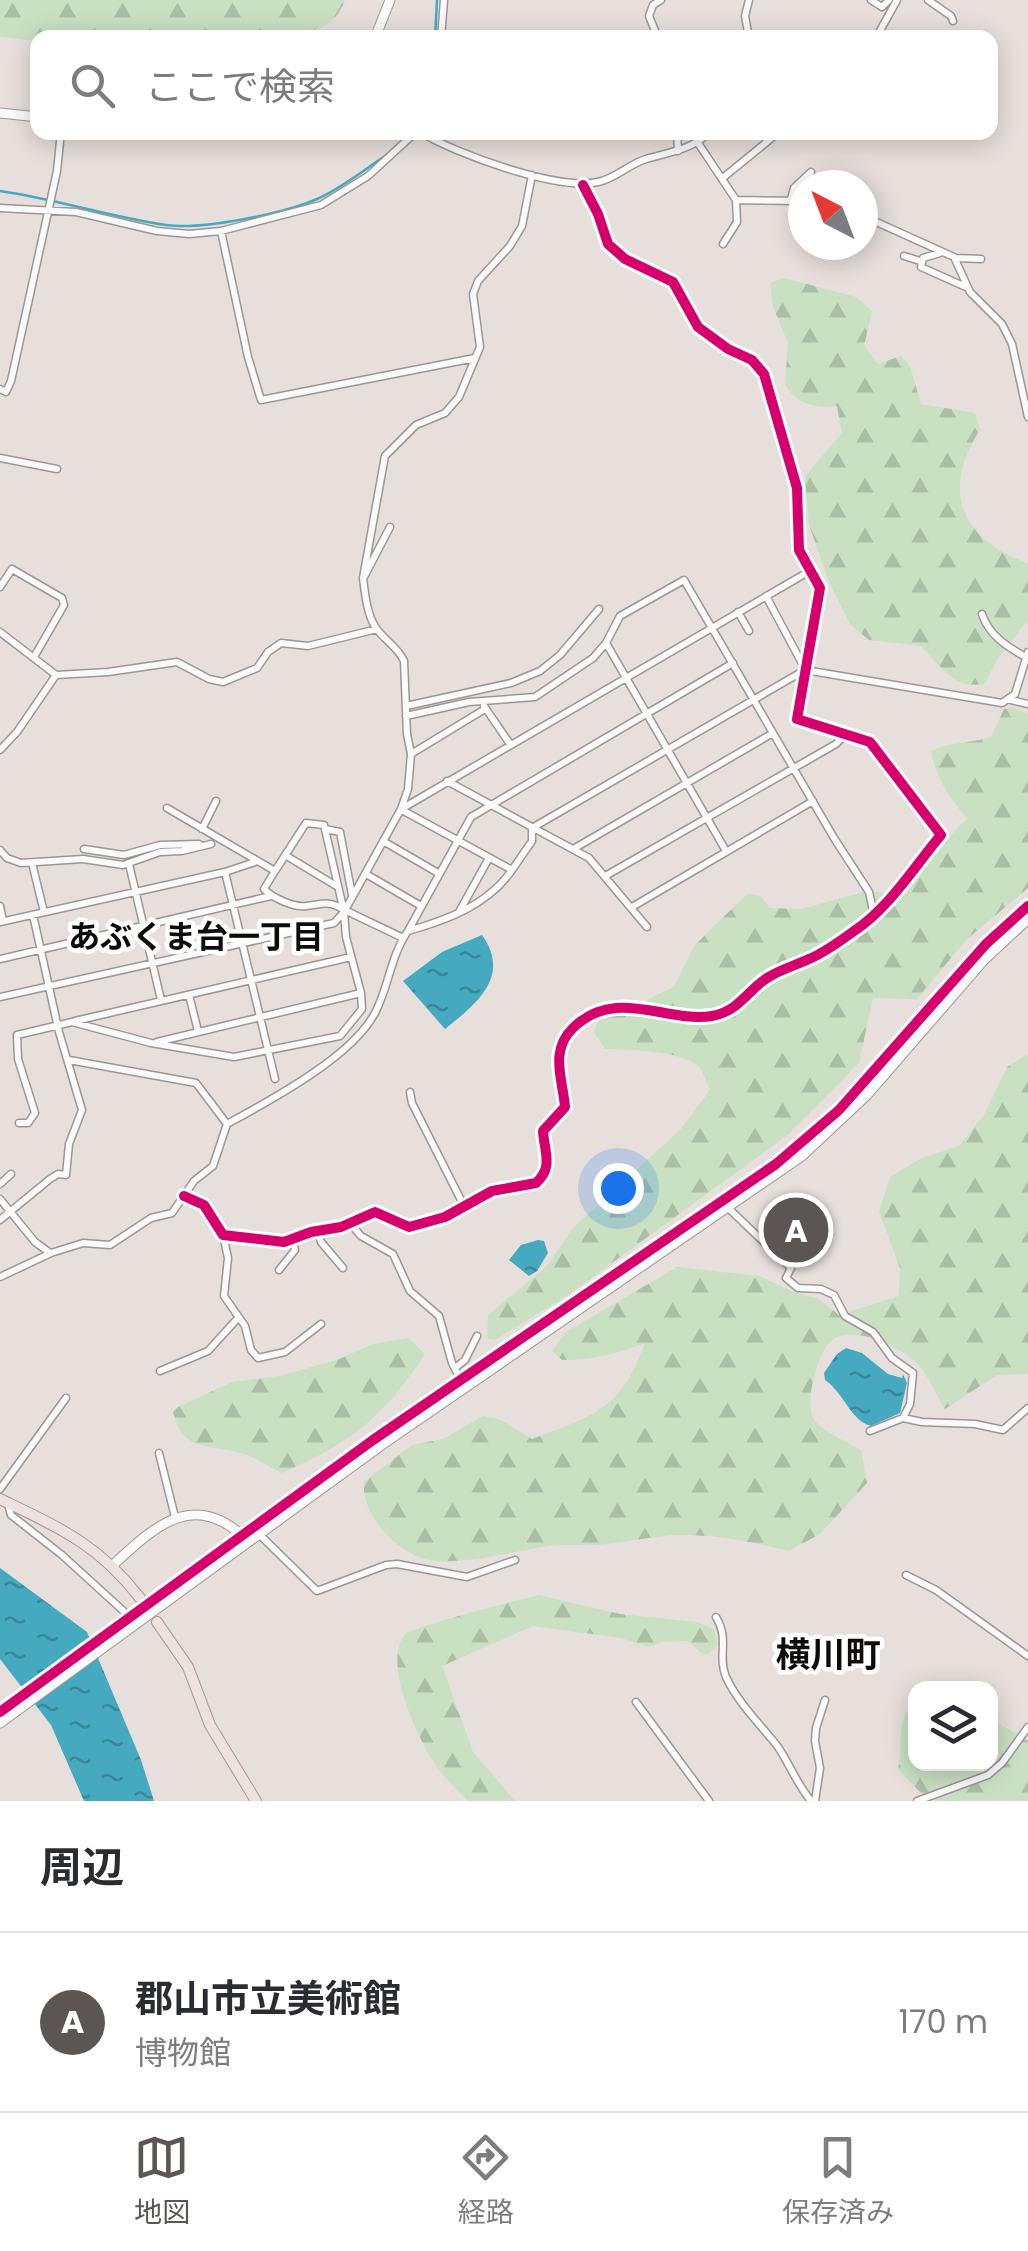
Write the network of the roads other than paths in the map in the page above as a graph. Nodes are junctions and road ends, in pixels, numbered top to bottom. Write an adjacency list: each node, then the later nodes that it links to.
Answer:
1 (390, 0): 10 (street)
2 (444, 0): 11 (street)
3 (748, 0): 13 (street)
4 (871, 0): 5 (street)
5 (889, 0)
6 (897, 0): 14 (street)
7 (928, 0): 9 (street)
8 (656, 1): 12 (street)
9 (954, 22)
10 (378, 30)
11 (442, 30)
12 (655, 30)
13 (747, 30)
14 (880, 30)
15 (0, 113): 16 (street)
16 (30, 116)
17 (60, 140): 31 (street)
18 (413, 140): 33 (street)
19 (437, 140): 25 (street)
20 (677, 140): 24 (street)
21 (701, 140): 23 (street)
22 (768, 140): 26 (street)
23 (698, 143): 24 (street); 26 (street)
24 (678, 151): 27 (street)
25 (532, 174): 27 (street); 41 (street)
26 (724, 177): 28 (street)
27 (582, 185): 47 (street)
28 (736, 200): 29 (street); 34 (street)
29 (788, 200)
30 (0, 208): 31 (street)
31 (48, 210): 33 (street); 42 (street)
32 (878, 221): 35 (street)
33 (220, 231): 41 (street)
34 (723, 244)
35 (941, 252): 37 (street); 39 (street)
36 (904, 256): 39 (street)
37 (954, 258): 38 (street); 40 (street)
38 (981, 259)
39 (920, 261): 40 (street)
40 (968, 288): 43 (street)
41 (475, 358): 48 (street)
42 (0, 389)
43 (1028, 417)
44 (0, 458): 45 (street)
45 (57, 470)
46 (390, 527): 48 (street)
47 (808, 572): 50 (street); 62 (street)
48 (363, 578): 55 (street)
49 (0, 587): 60 (street)
50 (766, 596): 52 (street); 62 (street)
51 (599, 610): 68 (street)
52 (738, 612): 54 (street); 57 (street)
53 (982, 614): 59 (street)
54 (712, 627): 58 (street); 61 (street); 64 (street)
55 (376, 629): 63 (street); 68 (street)
56 (0, 632): 60 (street)
57 (749, 632)
58 (606, 643): 64 (street); 69 (street)
59 (1028, 655): 66 (street)
60 (34, 657): 63 (street)
61 (733, 663): 65 (street); 70 (street)
62 (806, 670): 65 (street); 66 (street); 73 (street)
63 (56, 674): 76 (street)
64 (625, 678): 70 (street); 74 (street)
65 (754, 697): 72 (street); 75 (street)
66 (1010, 700): 67 (street)
67 (1028, 704)
68 (406, 706): 71 (street)
69 (484, 706): 71 (street); 74 (street); 77 (street)
70 (647, 714): 75 (street); 83 (street)
71 (406, 716): 77 (street)
72 (774, 733): 78 (street); 80 (street)
73 (846, 734): 78 (street); 120 (street)
74 (510, 744): 79 (street)
75 (667, 748): 80 (street); 87 (street)
76 (0, 750)
77 (411, 754): 85 (street)
78 (794, 768): 82 (street); 86 (street)
79 (447, 781): 83 (street); 85 (street)
80 (688, 782): 86 (street); 92 (street)
81 (216, 801): 88 (street)
82 (813, 801): 95 (street); 120 (street)
83 (489, 806): 87 (street); 90 (street)
84 (168, 808): 88 (street)
85 (401, 809): 90 (street); 91 (street)
86 (708, 816): 95 (street); 106 (street)
87 (532, 828): 92 (street); 101 (street)
88 (202, 829): 98 (street)
89 (325, 829): 96 (street); 107 (street); 110 (street)
90 (457, 840): 97 (street); 104 (street)
91 (384, 841): 104 (street); 105 (street)
92 (575, 848): 106 (street)
93 (0, 850): 99 (street)
94 (84, 850): 100 (street)
95 (726, 851): 115 (street)
96 (285, 855): 102 (street); 107 (street)
97 (490, 858): 101 (street); 118 (street)
98 (256, 861): 102 (street); 103 (street)
99 (32, 864): 100 (street); 116 (street)
100 (129, 864): 108 (street)
101 (512, 870): 118 (street)
102 (275, 871): 109 (street)
103 (225, 872): 108 (street); 114 (street)
104 (438, 873): 112 (street)
105 (366, 874): 110 (street); 112 (street)
106 (607, 875): 115 (street)
107 (339, 888): 117 (street)
108 (136, 891): 116 (street); 123 (street)
109 (271, 896): 114 (street); 117 (street)
110 (353, 896): 117 (street)
111 (0, 906): 122 (street)
112 (421, 906): 125 (street)
113 (1028, 906): 152 (street)
114 (234, 907): 123 (street); 126 (street)
115 (632, 907): 124 (street)
116 (44, 912): 119 (street)
117 (344, 912): 125 (street); 126 (street); 128 (street)
118 (459, 913): 125 (street)
119 (33, 915): 122 (street); 127 (street)
120 (874, 916): 153 (street)
121 (1028, 918): 152 (street)
122 (2, 921)
123 (144, 927): 127 (street); 130 (street)
124 (647, 927)
125 (405, 934): 147 (street)
126 (242, 944): 130 (street); 131 (street)
127 (41, 951): 129 (street); 132 (street)
128 (351, 957): 131 (street); 133 (street)
129 (0, 959)
130 (152, 964): 132 (street); 136 (street)
131 (250, 981): 134 (street); 137 (street)
132 (49, 988): 135 (street); 139 (street)
133 (361, 993): 137 (street); 142 (street)
134 (189, 995): 136 (street); 140 (street)
135 (0, 998)
136 (161, 1000): 138 (street)
137 (260, 1017): 140 (street); 142 (street)
138 (72, 1022): 139 (street); 141 (street)
139 (58, 1025): 143 (street); 146 (street)
140 (198, 1031): 141 (street)
141 (151, 1044): 142 (street)
142 (266, 1050): 144 (street)
143 (69, 1060): 147 (street); 154 (street)
144 (275, 1080)
145 (410, 1092): 153 (street)
146 (18, 1123)
147 (227, 1124): 150 (street)
148 (11, 1174): 149 (street)
149 (0, 1184)
150 (184, 1196): 158 (street); 160 (street)
151 (0, 1199): 154 (street)
152 (725, 1205): 169 (street); 172 (street)
153 (464, 1206): 156 (street)
154 (12, 1212): 155 (street); 160 (street)
155 (0, 1220)
156 (350, 1224): 157 (street); 167 (street)
157 (318, 1232): 159 (street); 161 (street)
158 (224, 1235): 159 (street); 164 (street)
159 (293, 1240): 162 (street)
160 (51, 1254): 163 (street)
161 (343, 1268)
162 (278, 1270)
163 (0, 1277)
164 (238, 1318): 165 (street); 168 (street)
165 (320, 1324)
166 (477, 1336): 167 (street)
167 (455, 1368): 169 (street)
168 (160, 1371)
169 (462, 1383): 178 (street); 179 (street)
170 (66, 1398): 175 (street)
171 (1028, 1408): 172 (street)
172 (903, 1418): 173 (street)
173 (870, 1431)
174 (159, 1454): 177 (street)
175 (0, 1489)
176 (4, 1501): 181 (main road); 186 (street)
177 (175, 1517): 179 (street); 181 (street)
178 (258, 1534): 179 (street); 180 (street)
179 (245, 1538): 186 (street)
180 (515, 1560)
181 (113, 1565): 183 (main road)
182 (906, 1575): 187 (street)
183 (140, 1598)
184 (716, 1617): 195 (street)
185 (158, 1622): 193 (main road)
186 (126, 1624): 190 (street); 191 (street)
187 (1028, 1656)
188 (825, 1700): 195 (street)
189 (636, 1702): 194 (street)
190 (0, 1712)
191 (0, 1723)
192 (1028, 1727): 196 (street)
193 (256, 1801)
194 (709, 1801)
195 (813, 1801)
196 (917, 1801)

